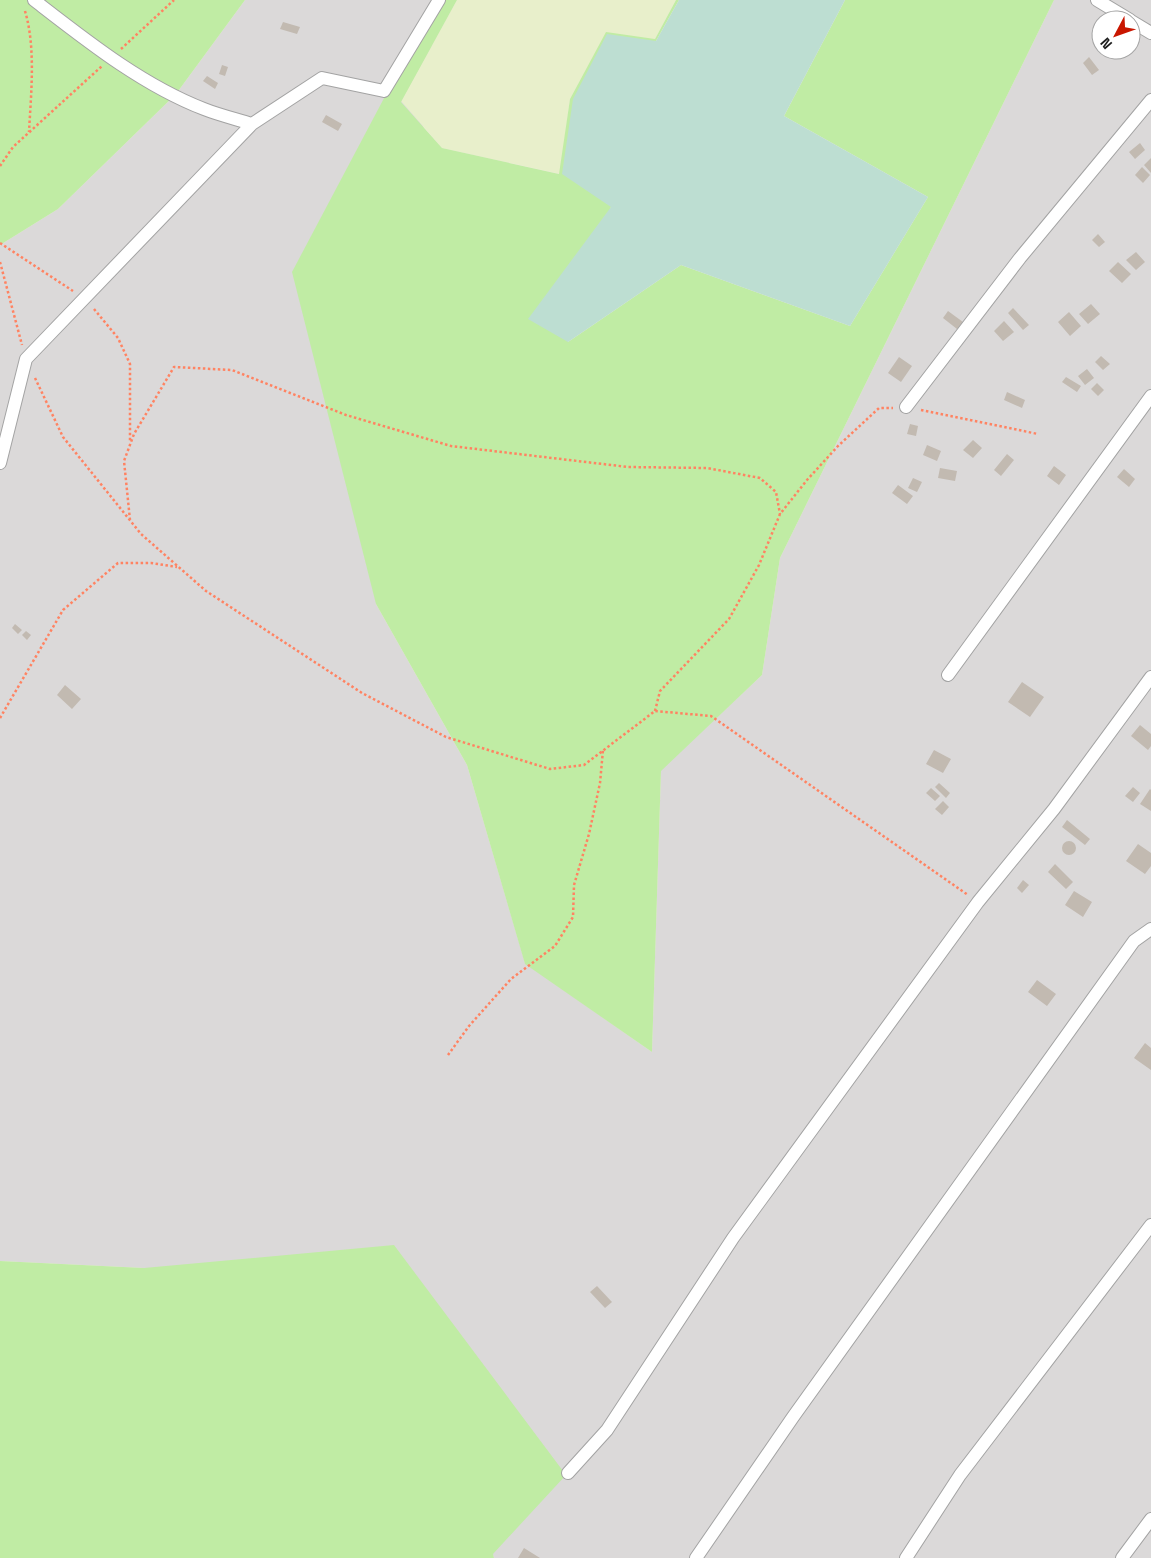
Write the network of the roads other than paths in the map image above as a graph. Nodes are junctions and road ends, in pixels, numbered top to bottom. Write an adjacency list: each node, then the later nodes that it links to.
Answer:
1 (34, 0): 6 (street)
2 (439, 0): 6 (street)
3 (1097, 0): 4 (street)
4 (1114, 10)
5 (1151, 100): 8 (street)
6 (252, 124): 9 (street)
7 (1151, 396): 10 (street)
8 (906, 407)
9 (0, 463)
10 (948, 675)
11 (1151, 678): 14 (street)
12 (1151, 929): 16 (street)
13 (1151, 1225): 17 (street)
14 (568, 1473)
15 (1151, 1519): 18 (street)
16 (696, 1558)
17 (906, 1558)
18 (1122, 1558)

